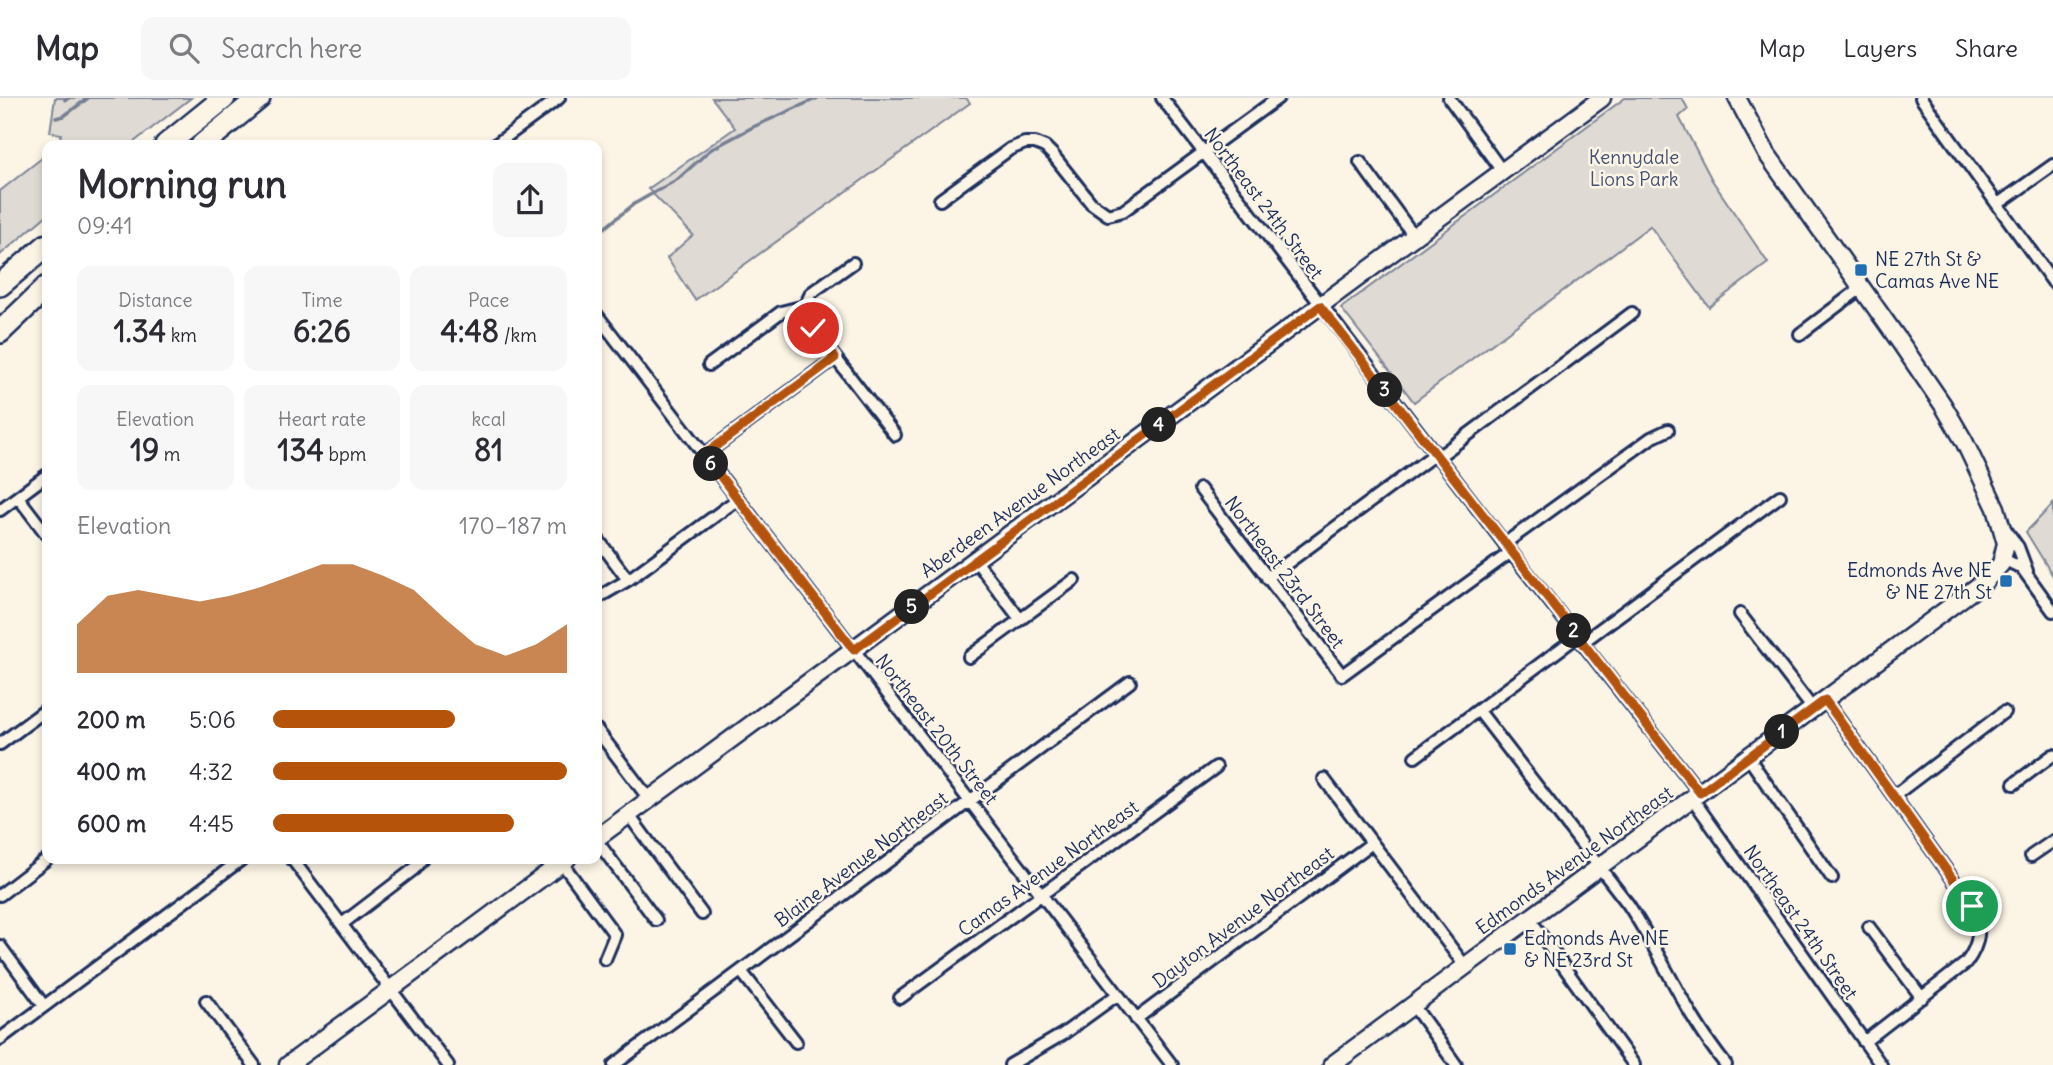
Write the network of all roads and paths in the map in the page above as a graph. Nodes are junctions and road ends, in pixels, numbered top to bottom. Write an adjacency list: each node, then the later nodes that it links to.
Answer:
1 (224, 98): 10 (highway)
2 (259, 98): 11 (highway)
3 (559, 98): 12 (street)
4 (1162, 98): 13 (street, Northeast 24th Street)
5 (1278, 98): 13 (street)
6 (1450, 98): 16 (street)
7 (1602, 98): 16 (street, Aberdeen Avenue Northeast)
8 (1737, 98): 25 (street)
9 (1921, 98): 18 (street)
10 (172, 140)
11 (208, 140)
12 (502, 140)
13 (1204, 152): 17 (street); 28 (street, Northeast 24th Street)
14 (1360, 162): 19 (street)
15 (2053, 165): 18 (street)
16 (1502, 171): 19 (street, Aberdeen Avenue Northeast)
17 (940, 200)
18 (1998, 204): 23 (street)
19 (1414, 236): 28 (street, Aberdeen Avenue Northeast)
20 (42, 249): 24 (highway)
21 (853, 263): 27 (street)
22 (42, 280): 30 (highway)
23 (2053, 282)
24 (0, 284)
25 (1861, 288): 33 (street); 46 (street)
26 (42, 292): 32 (highway)
27 (805, 306): 34 (street); 35 (street)
28 (1320, 306): 39 (street, Northeast 24th Street); 51 (street, Aberdeen Avenue Northeast)
29 (1632, 313): 39 (street)
30 (0, 318)
31 (602, 322): 38 (street, Northeast 20th Street)
32 (0, 332)
33 (1800, 334)
34 (835, 358): 37 (street); 38 (street)
35 (709, 365)
36 (1668, 430): 49 (street)
37 (895, 435)
38 (704, 455): 44 (street, Northeast 20th Street)
39 (1436, 456): 49 (street, Northeast 24th Street); 53 (street)
40 (42, 479): 43 (street)
41 (1200, 489): 53 (street, Northeast 23rd Street)
42 (1780, 496): 60 (street)
43 (18, 497): 45 (street); 47 (street)
44 (738, 499): 54 (street); 61 (street, Northeast 20th Street)
45 (0, 510)
46 (2001, 523): 50 (street); 52 (street)
47 (42, 528)
48 (602, 545): 54 (street)
49 (1508, 548): 53 (street, Northeast 23rd Street); 60 (street, Northeast 24th Street)
50 (2003, 559): 52 (street); 64 (street, Edmonds Avenue Northeast)
51 (976, 561): 59 (street); 61 (street, Aberdeen Avenue Northeast)
52 (2029, 577): 57 (street)
53 (1267, 578)
54 (628, 580): 56 (street)
55 (1074, 580): 59 (street)
56 (602, 595)
57 (2053, 611)
58 (1740, 614): 64 (street)
59 (1020, 620): 62 (street)
60 (1581, 639): 65 (street); 77 (street, Northeast 24th Street)
61 (854, 650): 78 (street, Aberdeen Avenue Northeast); 79 (street, Northeast 20th Street)
62 (969, 657)
63 (1130, 682): 79 (street, Blaine Avenue Northeast)
64 (1819, 704): 72 (street, Edmonds Avenue Northeast); 76 (street)
65 (1479, 711): 71 (street); 92 (street)
66 (2004, 712): 76 (street)
67 (42, 713): 69 (street)
68 (602, 737): 78 (street)
69 (0, 744)
70 (2053, 755): 75 (street)
71 (1415, 757)
72 (1748, 757): 77 (street, Edmonds Avenue Northeast); 93 (street)
73 (1216, 767): 94 (street, Camas Avenue Northeast)
74 (1324, 779): 83 (street)
75 (2014, 784)
76 (1895, 795): 108 (street)
77 (1696, 796): 92 (street, Edmonds Avenue Northeast); 115 (street, Northeast 24th Street)
78 (649, 799): 80 (street, Aberdeen Avenue Northeast)
79 (970, 799): 94 (street, Northeast 20th Street); 104 (street, Blaine Avenue Northeast)
80 (628, 814): 81 (street, Aberdeen Avenue Northeast); 96 (street)
81 (602, 836)
82 (2053, 841): 85 (street)
83 (1372, 843): 103 (street); 112 (street, Dayton Avenue Northeast)
84 (602, 847): 98 (street)
85 (2031, 856)
86 (42, 863): 95 (street)
87 (235, 864): 111 (street)
88 (296, 864): 99 (street)
89 (418, 864): 99 (street)
90 (561, 864): 105 (street)
91 (567, 864): 102 (street)
92 (1600, 866): 97 (street, Edmonds Avenue Northeast); 125 (street)
93 (1832, 878)
94 (1042, 894): 106 (street, Northeast 20th Street); 107 (street, Camas Avenue Northeast)
95 (0, 895)
96 (702, 914)
97 (1529, 918): 103 (street, Edmonds Avenue Northeast); 124 (street)
98 (656, 920)
99 (342, 924): 105 (street)
100 (1869, 926): 108 (street)
101 (0, 946): 111 (street)
102 (605, 959)
103 (1465, 966): 110 (street, Edmonds Avenue Northeast)
104 (741, 971): 114 (street); 119 (street, Blaine Avenue Northeast)
105 (392, 990): 117 (street); 118 (street)
106 (1117, 995): 112 (street, Northeast 20th Street); 120 (street)
107 (900, 998)
108 (1922, 998): 115 (street)
109 (206, 1001): 116 (street)
110 (1413, 1005): 122 (street, Edmonds Avenue Northeast); 123 (street)
111 (44, 1006): 113 (street)
112 (1136, 1019): 121 (street, Northeast 20th Street)
113 (0, 1039)
114 (796, 1042)
115 (1864, 1042): 126 (street, Northeast 24th Street)
116 (254, 1065)
117 (288, 1065)
118 (448, 1065)
119 (614, 1065)
120 (1010, 1065)
121 (1172, 1065)
122 (1332, 1065)
123 (1456, 1065)
124 (1634, 1065)
125 (1726, 1065)
126 (1881, 1065)

